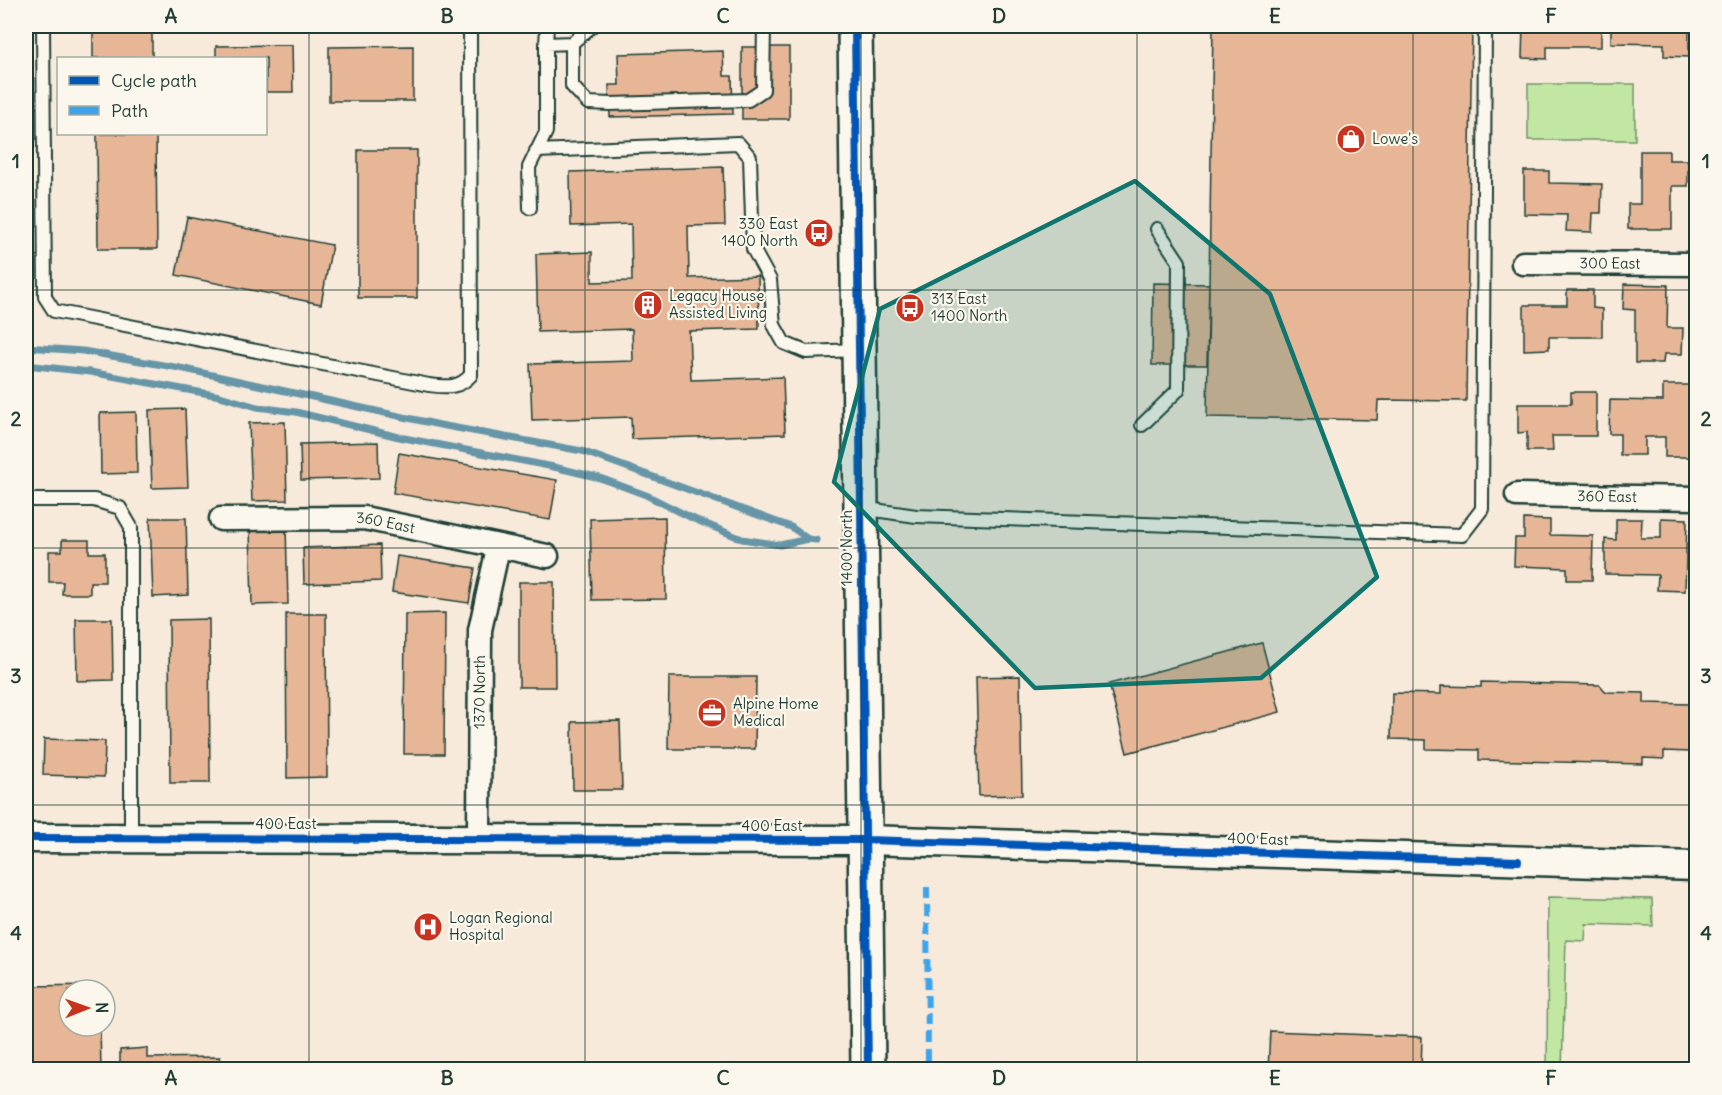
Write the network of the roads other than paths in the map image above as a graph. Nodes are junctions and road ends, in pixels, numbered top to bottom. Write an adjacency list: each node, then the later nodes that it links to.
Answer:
1 (43, 26): 2 (lane)
2 (470, 26)
3 (547, 26): 9 (lane)
4 (592, 26): 8 (lane)
5 (764, 26): 8 (lane)
6 (855, 26): 15 (main road, 1400 North)
7 (1485, 26): 20 (lane)
8 (572, 43): 9 (lane)
9 (546, 44): 10 (lane)
10 (536, 151): 11 (lane); 15 (lane)
11 (530, 208)
12 (1157, 229): 16 (lane)
13 (1523, 263): 14 (street, 300 East)
14 (1696, 264)
15 (859, 350): 20 (main road, 1400 North)
16 (1142, 425)
17 (1516, 495): 18 (street, 360 East)
18 (1696, 498)
19 (26, 500): 24 (lane)
20 (860, 508): 27 (main road, 1400 North)
21 (221, 519): 22 (street, 360 East)
22 (498, 548): 23 (street, 360 East); 26 (street, 1370 North)
23 (547, 556)
24 (131, 837): 25 (street, 400 East); 26 (street, 400 East)
25 (26, 838)
26 (479, 839): 27 (street, 400 East)
27 (867, 840): 28 (street, 400 East); 29 (main road, 1400 North)
28 (1696, 866)
29 (868, 1070)

